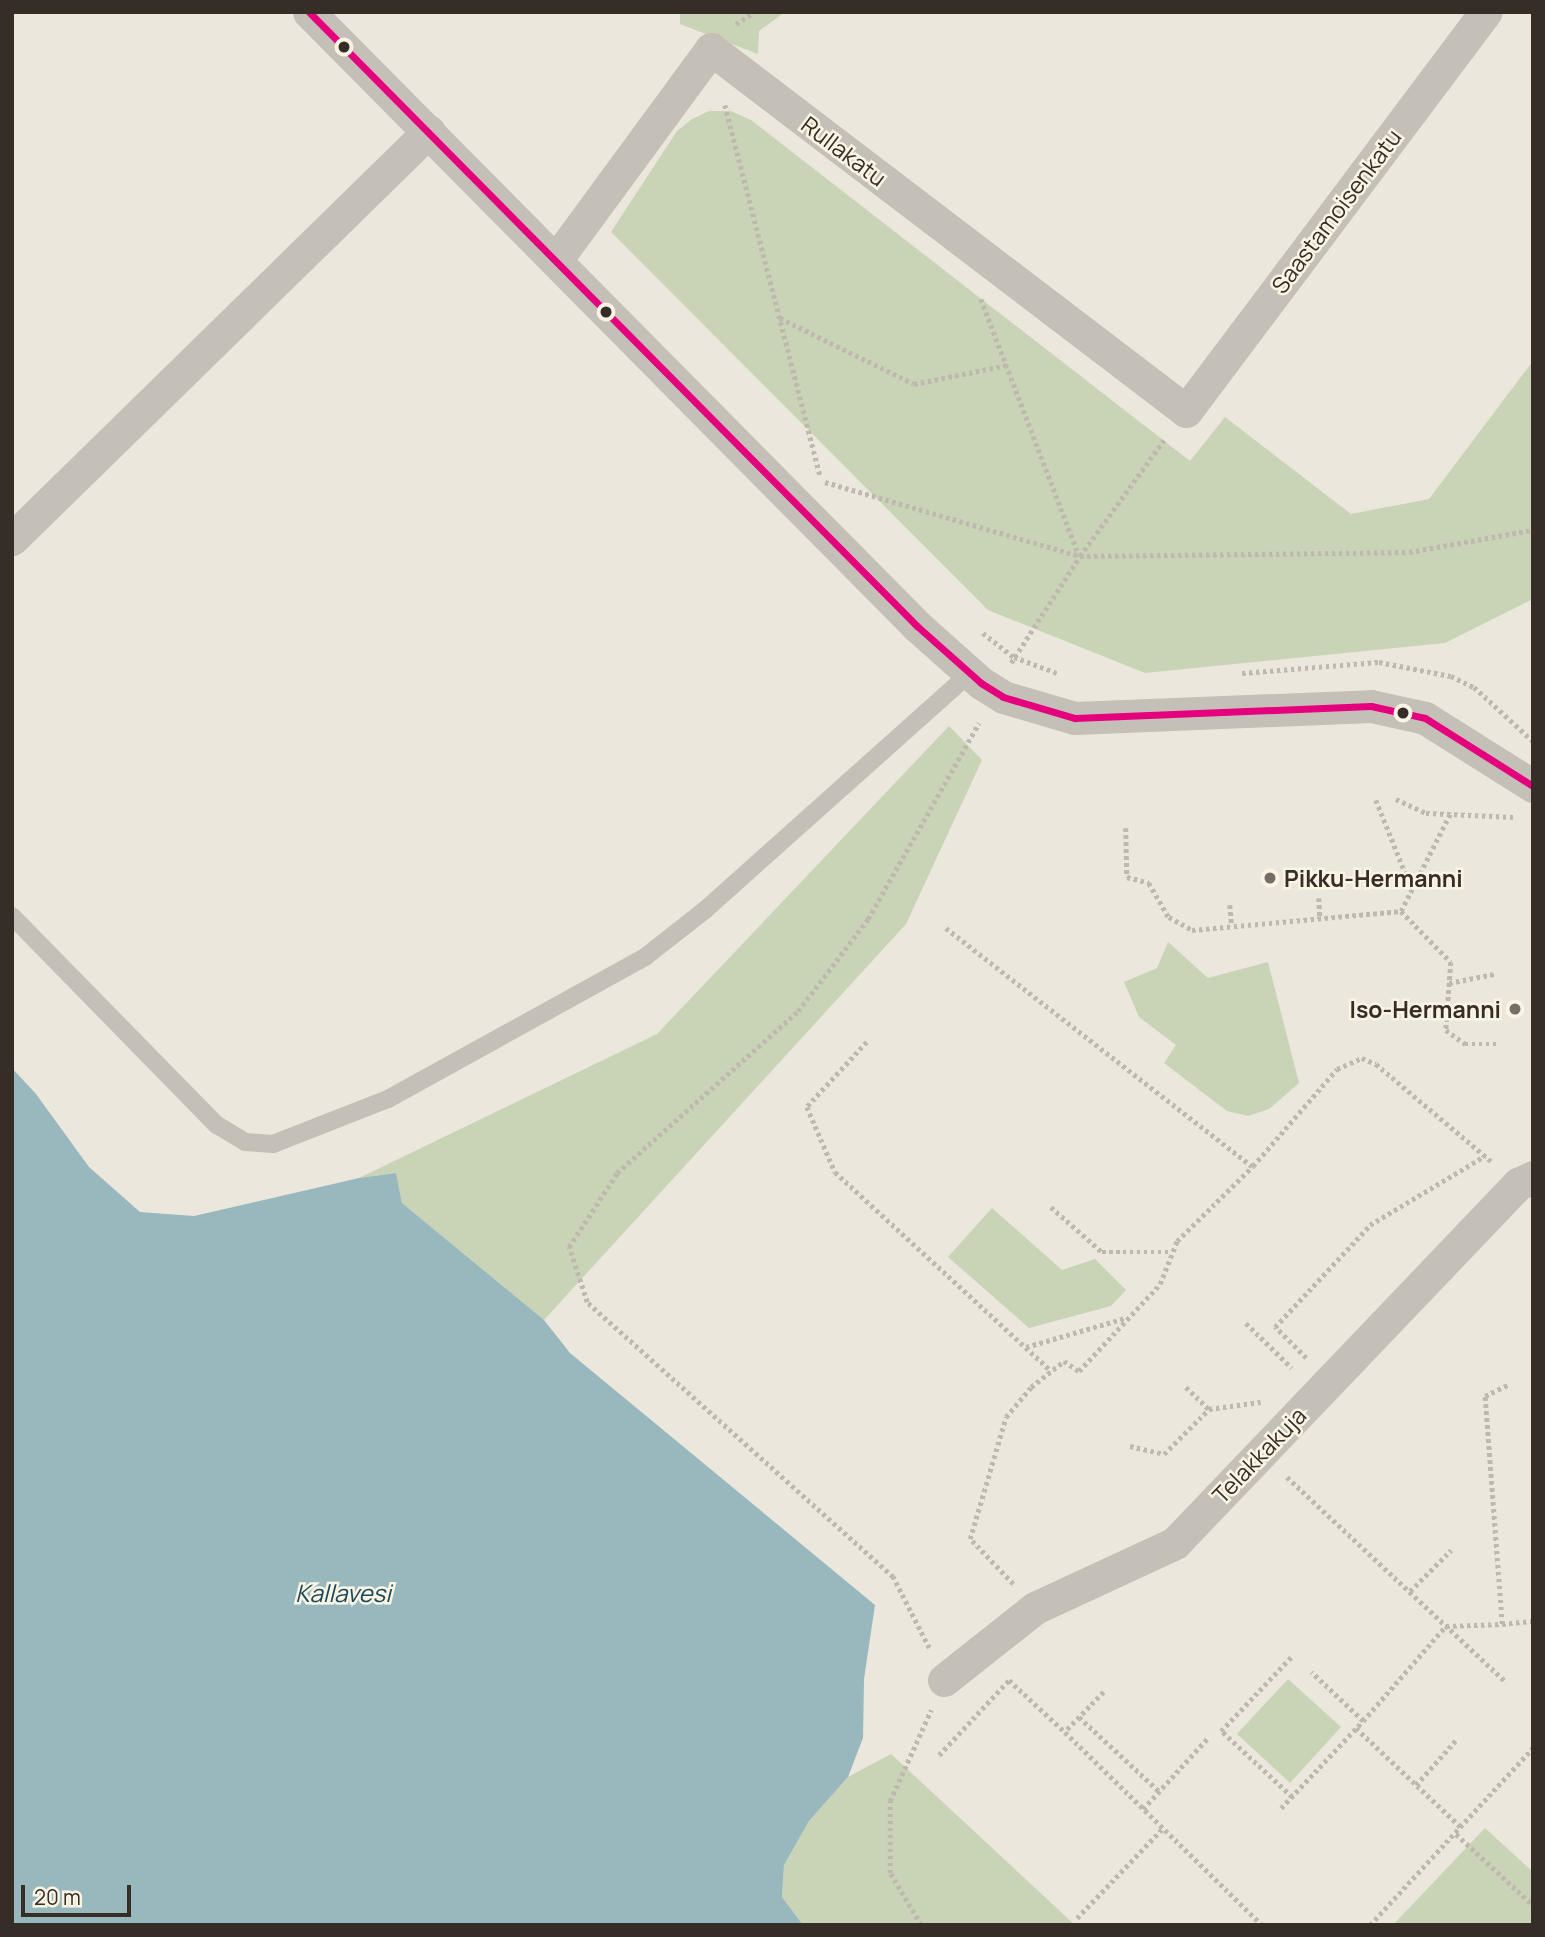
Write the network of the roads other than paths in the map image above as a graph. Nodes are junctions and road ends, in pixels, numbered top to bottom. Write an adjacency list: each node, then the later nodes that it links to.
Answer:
1 (309, 12): 3 (street)
2 (1486, 12): 5 (street, Saastamoisenkatu)
3 (429, 131): 4 (street); 6 (street)
4 (556, 260): 5 (street, Rullakatu); 7 (street)
5 (1185, 411)
6 (12, 539)
7 (970, 673): 8 (street); 9 (lane)
8 (1533, 786)
9 (12, 916)
10 (1525, 1180): 11 (street, Telakkakuja)
11 (944, 1680)

